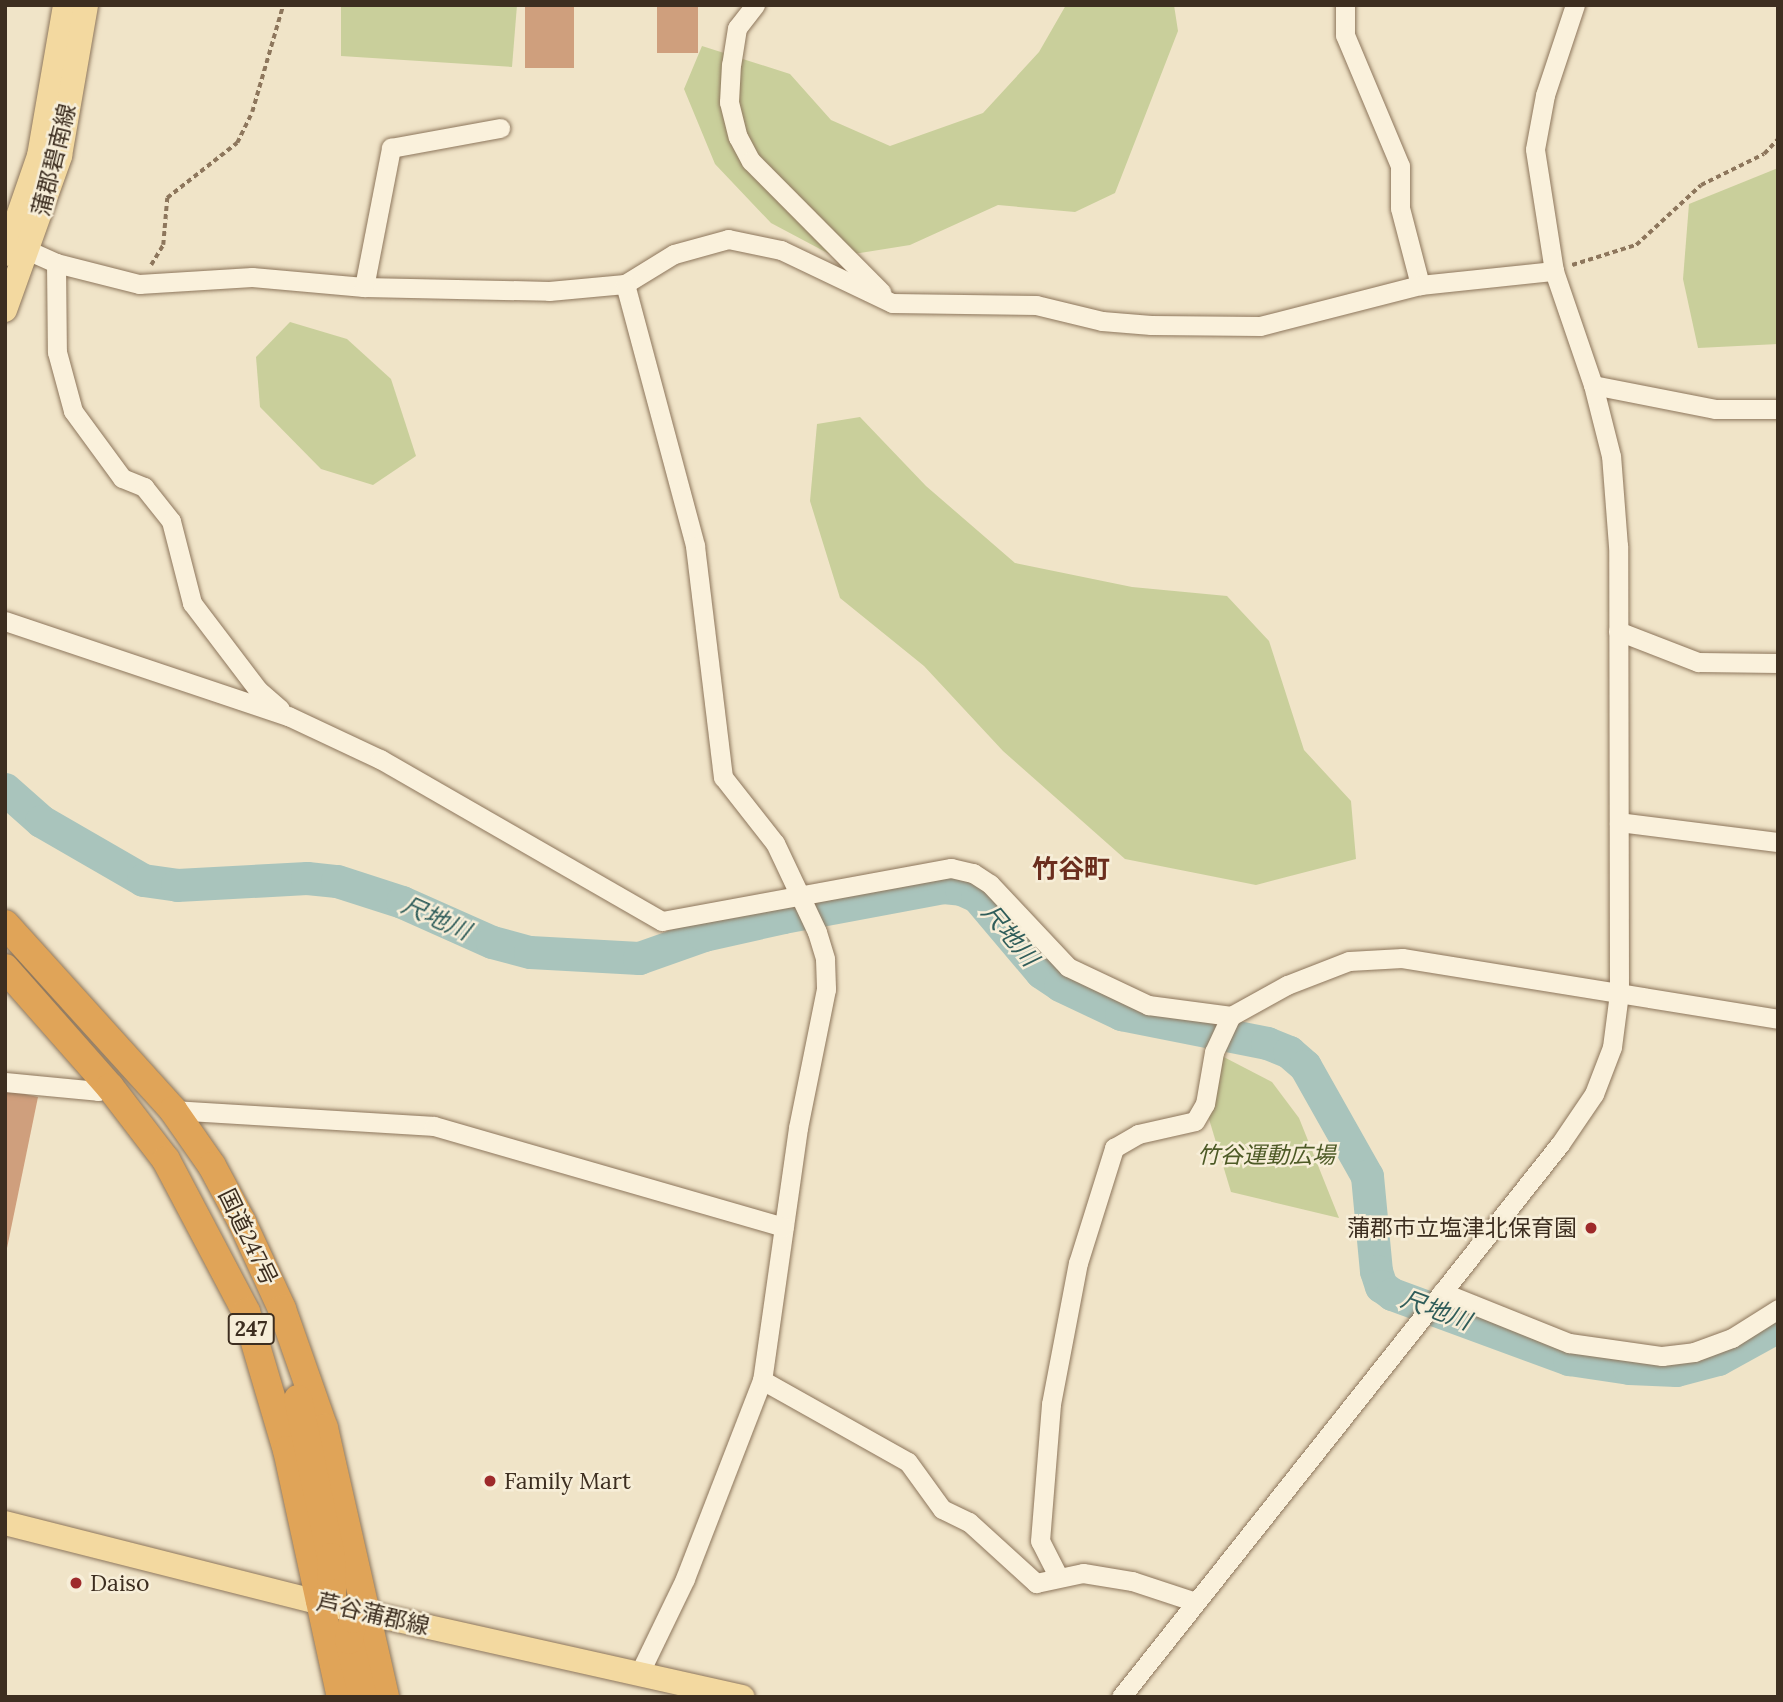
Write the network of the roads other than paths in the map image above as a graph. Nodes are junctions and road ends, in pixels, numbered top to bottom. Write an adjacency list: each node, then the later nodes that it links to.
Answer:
1 (65, 5): 7 (main road, 蒲郡碧南線)
2 (86, 5): 7 (main road, 蒲郡碧南線)
3 (755, 5): 13 (street)
4 (1345, 5): 11 (street)
5 (1575, 5): 9 (street)
6 (500, 128): 12 (street)
7 (12, 247): 8 (street); 14 (main road, 蒲郡碧南線)
8 (56, 263): 12 (street); 20 (street)
9 (1554, 271): 11 (street); 15 (street)
10 (625, 284): 12 (street); 13 (street); 23 (street)
11 (1420, 285): 13 (street)
12 (364, 287)
13 (891, 303)
14 (5, 310)
15 (1593, 385): 16 (street); 18 (street)
16 (1778, 410)
17 (5, 621): 20 (street)
18 (1618, 631): 19 (street); 21 (street)
19 (1778, 663)
20 (288, 716): 23 (street)
21 (1619, 822): 22 (street); 26 (street)
22 (1778, 842)
23 (799, 896): 27 (street); 32 (street)
24 (5, 924): 31 (highway, 国道247号 / 247)
25 (5, 968): 30 (highway, 国道247号 / 247)
26 (1619, 993): 27 (street); 28 (street); 33 (street)
27 (1229, 1019): 38 (street)
28 (1778, 1020)
29 (5, 1083): 30 (street)
30 (110, 1087): 39 (highway, 国道247号 / 247)
31 (173, 1110): 32 (street); 35 (highway, 国道247号 / 247)
32 (784, 1227): 36 (street)
33 (1440, 1295): 34 (street); 40 (street)
34 (1778, 1309)
35 (291, 1336): 39 (highway, 247); 41 (highway, 国道247号 / 247)
36 (762, 1380): 38 (street); 42 (street)
37 (5, 1523): 39 (main road, 芦谷蒲郡線)
38 (1058, 1576): 40 (street)
39 (317, 1602): 41 (main road, 芦谷蒲郡線); 43 (highway, 国道247号 / 247)
40 (1196, 1602): 47 (street)
41 (366, 1612): 42 (main road, 芦谷蒲郡線); 44 (highway); 45 (highway, 国道247号 / 247)
42 (639, 1674): 46 (main road, 芦谷蒲郡線)
43 (341, 1697)
44 (363, 1697)
45 (385, 1697)
46 (743, 1697)
47 (1121, 1697)

